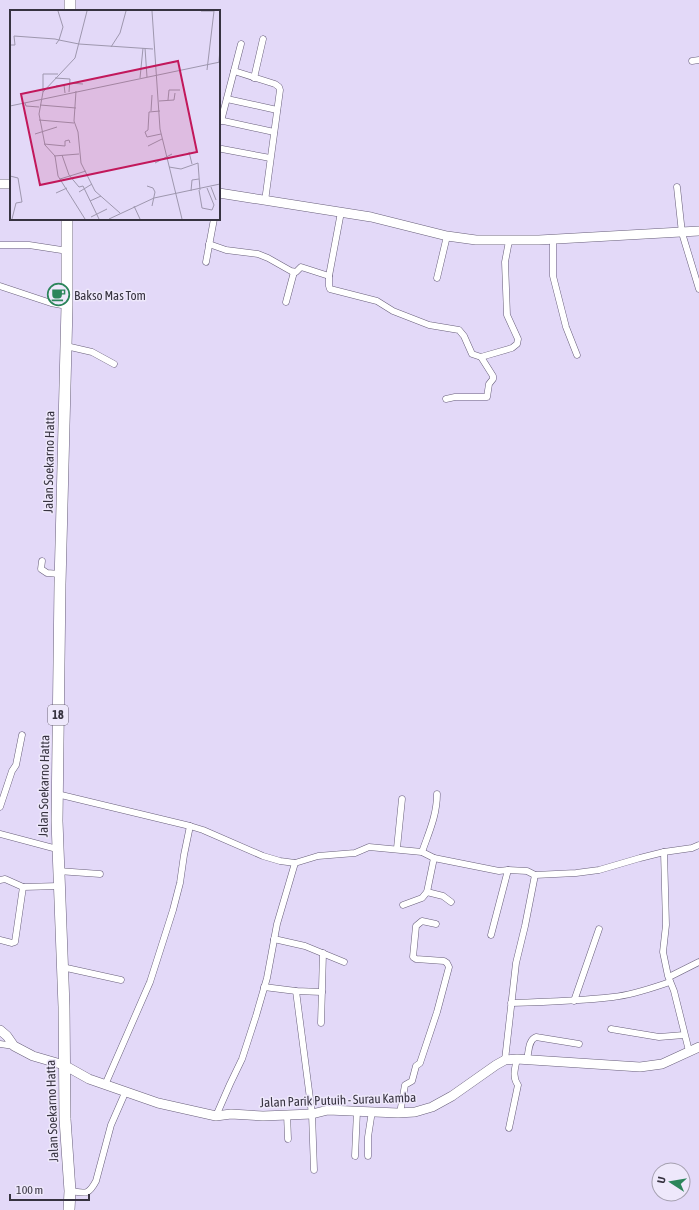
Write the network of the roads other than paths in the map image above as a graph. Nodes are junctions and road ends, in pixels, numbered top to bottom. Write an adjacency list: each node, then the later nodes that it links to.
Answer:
1 (263, 39): 6 (street)
2 (241, 44): 5 (street)
3 (699, 60): 4 (street)
4 (692, 61)
5 (234, 71): 6 (street); 7 (street)
6 (254, 78): 8 (street)
7 (227, 99): 8 (street); 9 (street)
8 (277, 110): 10 (street)
9 (220, 121): 10 (street)
10 (274, 132): 12 (street)
11 (222, 149): 12 (street)
12 (270, 158): 15 (street)
13 (677, 187): 20 (street)
14 (220, 193): 15 (street)
15 (265, 201): 16 (street)
16 (341, 212): 21 (street); 29 (street)
17 (67, 220): 26 (highway, Jalan Soekarno Hatta / 18)
18 (214, 220): 24 (street)
19 (699, 231): 20 (street)
20 (682, 233): 22 (street); 32 (street)
21 (447, 236): 23 (street); 30 (street)
22 (552, 239): 23 (street); 36 (street)
23 (510, 241): 37 (street)
24 (209, 244): 27 (street); 28 (street)
25 (0, 245): 26 (street)
26 (68, 251): 34 (highway, Jalan Soekarno Hatta / 18)
27 (206, 262)
28 (294, 272): 29 (street); 33 (street)
29 (329, 276): 37 (street)
30 (437, 278)
31 (0, 286): 34 (street)
32 (699, 289)
33 (286, 302)
34 (67, 306): 35 (highway, Jalan Soekarno Hatta / 18)
35 (66, 346): 38 (street); 41 (highway, Jalan Soekarno Hatta / 18)
36 (577, 355)
37 (481, 357): 39 (street)
38 (114, 364)
39 (446, 399)
40 (42, 561): 41 (street)
41 (60, 574): 43 (highway, Jalan Soekarno Hatta / 18)
42 (22, 735): 46 (street)
43 (57, 794): 47 (street); 51 (highway, Jalan Soekarno Hatta / 18)
44 (437, 794): 52 (street)
45 (402, 799): 50 (street)
46 (0, 807)
47 (190, 826): 55 (street); 95 (street)
48 (0, 834): 51 (street)
49 (699, 845): 53 (street)
50 (397, 848): 52 (street); 55 (street)
51 (57, 849): 57 (highway, Jalan Soekarno Hatta / 18)
52 (422, 852): 54 (street)
53 (664, 852): 59 (street); 76 (street)
54 (434, 858): 56 (street); 63 (street)
55 (295, 863): 69 (street)
56 (508, 870): 59 (street); 68 (street)
57 (58, 871): 58 (street); 61 (highway, Jalan Soekarno Hatta / 18)
58 (100, 874)
59 (536, 875): 81 (street)
60 (0, 880): 62 (street)
61 (59, 886): 62 (street); 74 (highway, Jalan Soekarno Hatta / 18)
62 (22, 887): 70 (street)
63 (427, 892): 64 (street); 65 (street)
64 (451, 902)
65 (403, 905)
66 (436, 924): 99 (street)
67 (599, 929): 80 (street)
68 (491, 935)
69 (274, 939): 71 (street); 77 (street)
70 (0, 940)
71 (323, 953): 72 (street); 79 (street)
72 (344, 962)
73 (699, 962): 76 (street)
74 (62, 967): 75 (street); 94 (highway, Jalan Soekarno Hatta / 18)
75 (121, 980)
76 (669, 980): 80 (street); 85 (street)
77 (264, 987): 78 (street); 102 (street)
78 (296, 991): 79 (street); 101 (street)
79 (322, 992): 82 (street)
80 (574, 1001): 81 (street)
81 (511, 1004): 93 (street)
82 (321, 1023)
83 (611, 1029): 85 (street)
84 (0, 1030): 88 (street)
85 (684, 1035): 90 (street)
86 (0, 1044): 88 (street)
87 (579, 1044): 92 (street)
88 (14, 1046): 94 (street, Jalan Parik Putuih - Surau Kamba)
89 (699, 1047): 90 (street, Jalan Parik Putuih - Surau Kamba)
90 (689, 1051): 92 (street, Jalan Parik Putuih - Surau Kamba)
91 (516, 1059): 92 (street, Jalan Parik Putuih - Surau Kamba); 93 (street, Jalan Parik Putuih - Surau Kamba); 103 (street)
92 (527, 1059)
93 (505, 1060): 99 (street, Jalan Parik Putuih - Surau Kamba)
94 (64, 1065): 95 (street, Jalan Parik Putuih - Surau Kamba); 108 (highway, Jalan Soekarno Hatta / 18)
95 (105, 1085): 96 (street, Jalan Parik Putuih - Surau Kamba)
96 (125, 1093): 102 (street, Jalan Parik Putuih - Surau Kamba); 108 (street)
97 (357, 1111): 98 (street, Jalan Parik Putuih - Surau Kamba); 101 (street, Jalan Parik Putuih - Surau Kamba); 105 (street)
98 (372, 1111): 99 (street, Jalan Parik Putuih - Surau Kamba); 106 (street)
99 (400, 1113)
100 (287, 1114): 101 (street, Jalan Parik Putuih - Surau Kamba); 102 (street, Jalan Parik Putuih - Surau Kamba); 104 (street)
101 (312, 1114): 107 (street)
102 (216, 1116)
103 (509, 1128)
104 (288, 1139)
105 (355, 1156)
106 (368, 1156)
107 (314, 1170)
108 (70, 1191): 109 (highway, Jalan Soekarno Hatta / 18)
109 (69, 1210)

